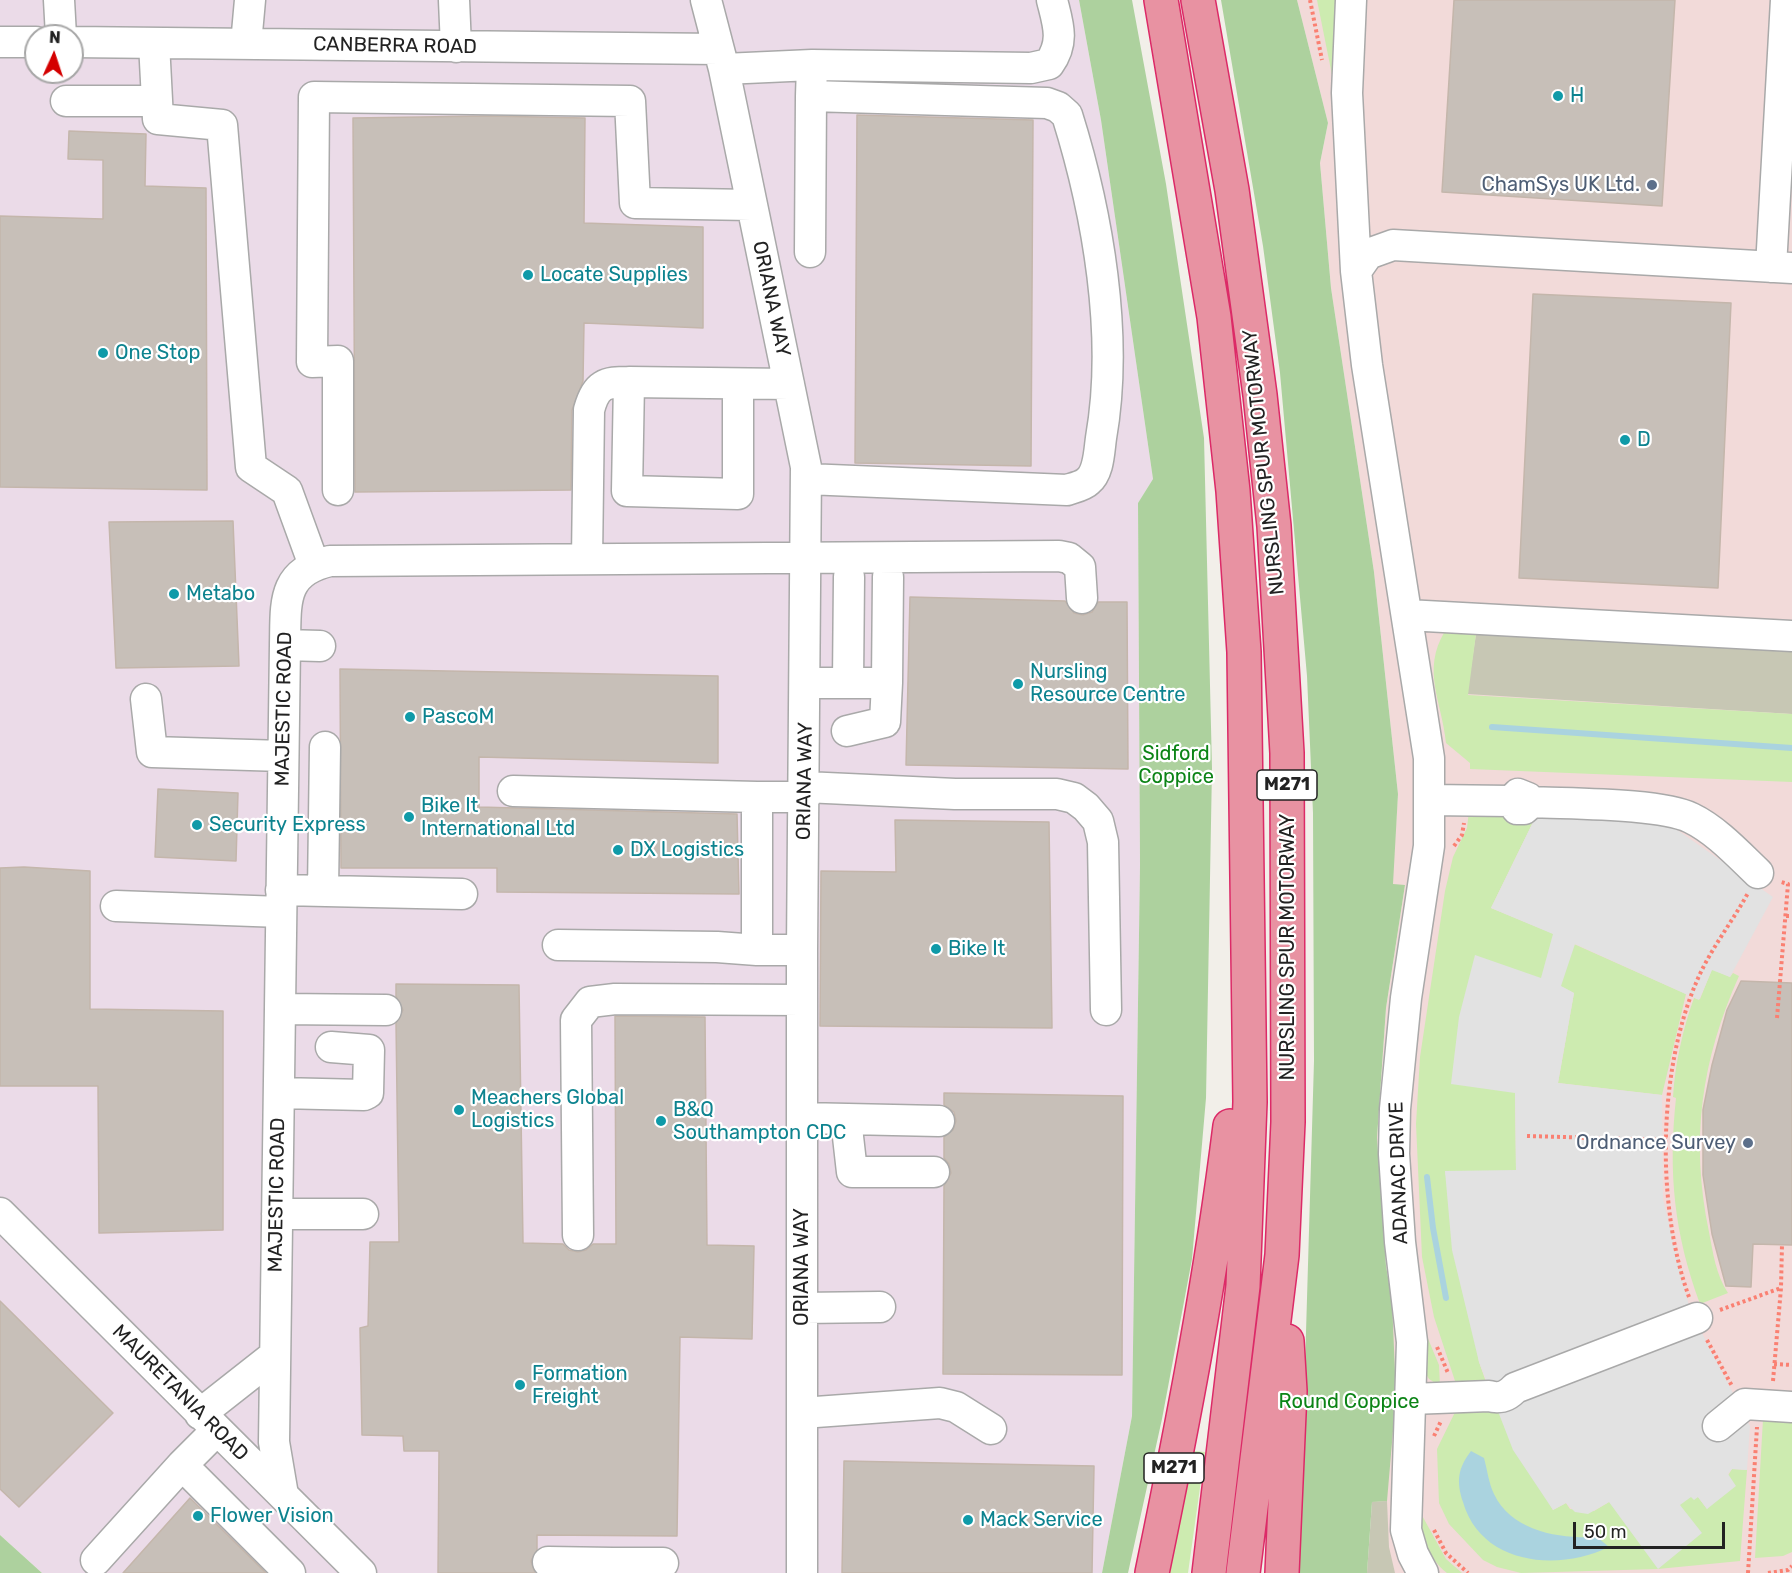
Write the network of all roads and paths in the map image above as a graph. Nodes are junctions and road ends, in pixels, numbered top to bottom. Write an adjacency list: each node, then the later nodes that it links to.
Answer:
1 (58, 0): 10 (street)
2 (250, 0): 15 (street)
3 (454, 0): 16 (street)
4 (706, 0): 17 (street, ORIANA WAY)
5 (1052, 0): 18 (street, CANBERRA ROAD)
6 (1161, 0): 64 (highway, NURSLING SPUR MOTORWAY / M271)
7 (1198, 0): 83 (highway, NURSLING SPUR MOTORWAY / M271)
8 (1352, 0): 25 (street, ADANAC DRIVE)
9 (1786, 0): 24 (street)
10 (60, 24)
11 (0, 42): 12 (street)
12 (24, 42)
13 (84, 42): 14 (street, CANBERRA ROAD)
14 (154, 43): 15 (street, CANBERRA ROAD); 20 (street)
15 (246, 44): 16 (street, CANBERRA ROAD)
16 (456, 47): 17 (street, CANBERRA ROAD)
17 (721, 59): 18 (street, CANBERRA ROAD); 22 (street, ORIANA WAY)
18 (812, 65): 19 (street)
19 (811, 96): 23 (street); 29 (street)
20 (157, 100): 21 (street); 33 (street)
21 (66, 102)
22 (751, 205): 28 (street, ORIANA WAY); 30 (street)
23 (810, 252)
24 (1782, 267): 25 (street)
25 (1356, 271): 37 (street, ADANAC DRIVE)
26 (629, 382): 27 (street); 27 (street); 32 (street)
27 (738, 384): 28 (street)
28 (789, 384): 29 (street, ORIANA WAY)
29 (807, 479): 31 (street, ORIANA WAY)
30 (338, 490)
31 (805, 556): 32 (street); 36 (street); 42 (street, ORIANA WAY)
32 (587, 559): 33 (street)
33 (314, 565): 39 (street, MAJESTIC ROAD)
34 (849, 577): 41 (street)
35 (888, 577): 43 (street)
36 (1082, 598)
37 (1407, 615): 38 (street); 51 (street, ADANAC DRIVE)
38 (1792, 636)
39 (285, 645): 40 (street); 47 (street, MAJESTIC ROAD)
40 (320, 646)
41 (848, 682): 42 (street); 43 (street)
42 (806, 683): 49 (street, ORIANA WAY)
43 (887, 683): 45 (street)
44 (146, 699): 47 (street)
45 (847, 732)
46 (325, 747): 55 (street)
47 (283, 756): 57 (street, MAJESTIC ROAD)
48 (513, 791): 50 (street)
49 (805, 792): 50 (street); 63 (street, ORIANA WAY); 68 (street)
50 (757, 797): 62 (street)
51 (1430, 800): 52 (street); 94 (street, ADANAC DRIVE)
52 (1463, 801): 53 (path); 54 (street)
53 (1451, 850)
54 (1758, 873): 59 (path); 76 (path)
55 (323, 891): 56 (street); 57 (street)
56 (462, 894)
57 (281, 901): 58 (street); 66 (street, MAJESTIC ROAD)
58 (116, 906)
59 (1786, 916): 60 (path); 69 (path)
60 (1792, 916)
61 (558, 945): 62 (street)
62 (757, 950): 63 (street)
63 (802, 950): 65 (street, ORIANA WAY)
64 (1248, 969): 112 (highway, M271); 113 (highway, NURSLING SPUR MOTORWAY / M271)
65 (802, 1000): 72 (street, ORIANA WAY); 81 (street)
66 (280, 1010): 67 (street); 71 (street, MAJESTIC ROAD)
67 (386, 1010)
68 (1106, 1010)
69 (1777, 1018)
70 (331, 1047): 71 (street)
71 (279, 1093): 79 (street, MAJESTIC ROAD)
72 (802, 1118): 73 (street); 86 (street, ORIANA WAY)
73 (846, 1119): 74 (street); 77 (street)
74 (939, 1121)
75 (1527, 1136): 76 (path)
76 (1667, 1140): 87 (path)
77 (934, 1172)
78 (0, 1213): 97 (street, MAURETANIA ROAD)
79 (277, 1214): 80 (street); 89 (street, MAJESTIC ROAD)
80 (363, 1214)
81 (578, 1235)
82 (1782, 1244): 84 (path)
83 (1282, 1255): 114 (highway, NURSLING SPUR MOTORWAY / M271); 115 (highway, M271)
84 (1781, 1288): 87 (path); 90 (path)
85 (880, 1307): 86 (street)
86 (802, 1308): 96 (street, ORIANA WAY)
87 (1697, 1318): 92 (street); 95 (path)
88 (1432, 1336): 92 (path)
89 (275, 1355): 97 (street); 102 (street, MAJESTIC ROAD)
90 (1774, 1364): 91 (path); 93 (path)
91 (1792, 1365)
92 (1450, 1398): 94 (street); 100 (path)
93 (1782, 1398): 95 (street)
94 (1411, 1399): 116 (street, ADANAC DRIVE)
95 (1745, 1404): 98 (street); 118 (path)
96 (802, 1413): 99 (street); 111 (street, ORIANA WAY)
97 (208, 1422): 101 (street); 102 (street, MAURETANIA ROAD)
98 (1718, 1426)
99 (991, 1429)
100 (1430, 1444)
101 (182, 1466): 104 (street); 109 (street)
102 (283, 1495): 110 (street, MAURETANIA ROAD)
103 (1432, 1525): 117 (path)
104 (96, 1560)
105 (548, 1562): 108 (street)
106 (663, 1563): 108 (street)
107 (1792, 1566): 119 (path)
108 (613, 1568)
109 (290, 1573)
110 (361, 1573)
111 (802, 1573)
112 (1152, 1573)
113 (1209, 1573)
114 (1243, 1573)
115 (1281, 1573)
116 (1423, 1573)
117 (1468, 1573)
118 (1748, 1573)
119 (1768, 1573)

